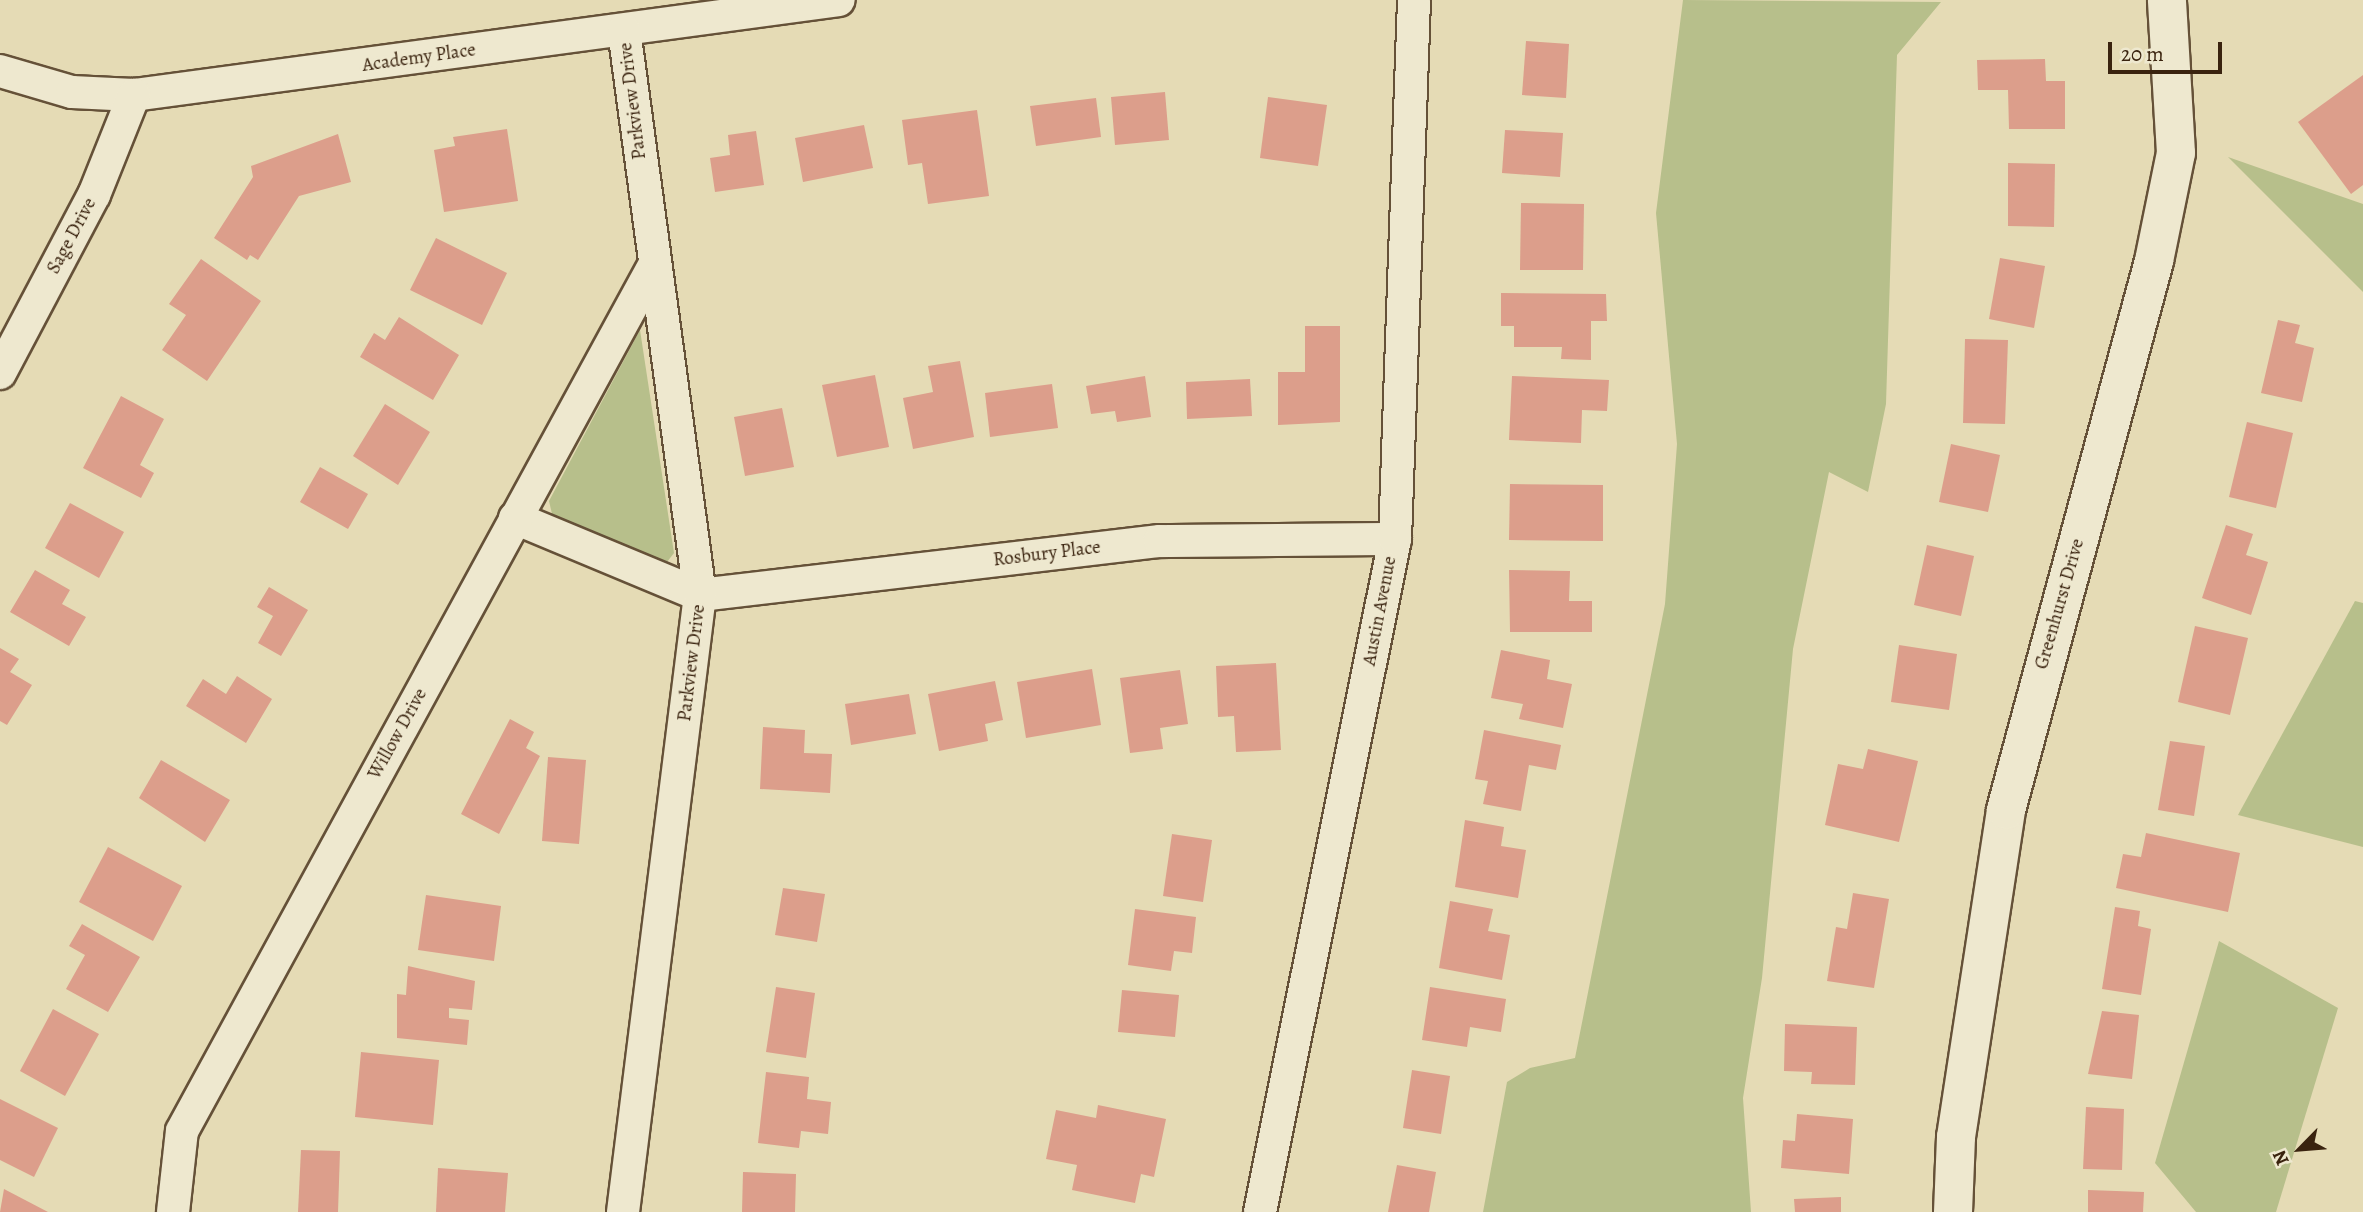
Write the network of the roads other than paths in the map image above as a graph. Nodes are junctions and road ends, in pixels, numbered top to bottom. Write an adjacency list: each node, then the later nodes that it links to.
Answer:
1 (839, 0): 4 (street, Academy Place)
2 (1414, 0): 10 (street, Austin Avenue)
3 (2167, 0): 15 (street, Greenhurst Drive)
4 (624, 30): 6 (street, Academy Place); 7 (street, Parkview Drive)
5 (0, 71): 6 (street, Academy Place)
6 (134, 96): 8 (street, Sage Drive)
7 (653, 267): 9 (street, Willow Drive); 11 (street, Parkview Drive)
8 (0, 373)
9 (515, 518): 11 (street); 12 (street, Willow Drive)
10 (1395, 539): 11 (street, Rosbury Place); 14 (street, Austin Avenue)
11 (700, 595): 13 (street, Parkview Drive)
12 (173, 1212)
13 (622, 1212)
14 (1260, 1212)
15 (1953, 1212)

